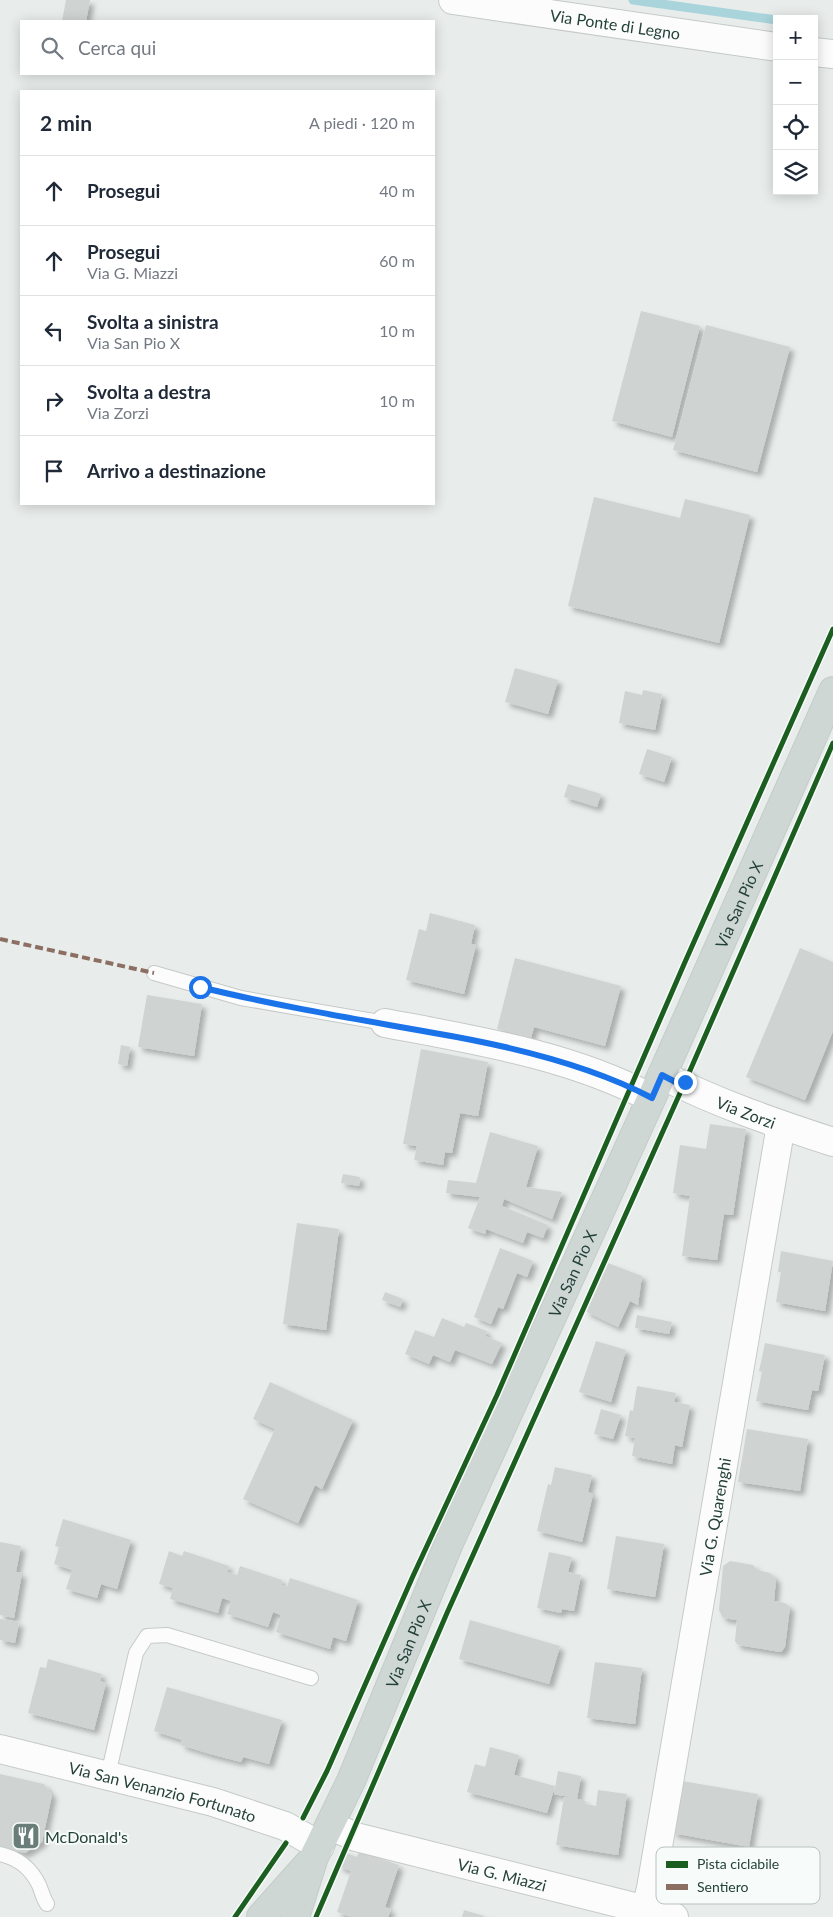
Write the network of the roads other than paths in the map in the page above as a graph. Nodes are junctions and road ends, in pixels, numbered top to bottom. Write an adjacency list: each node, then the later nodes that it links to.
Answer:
1 (452, 0): 2 (street, Via Ponte di Legno)
2 (773, 46)
3 (818, 52): 4 (street)
4 (833, 54)
5 (833, 691): 8 (main road, Via San Pio X)
6 (154, 973): 7 (lane)
7 (385, 1023): 8 (street)
8 (657, 1087): 9 (street, Via Zorzi); 14 (main road, Via San Pio X)
9 (781, 1125): 10 (street, Via Zorzi); 15 (street, Via G. Quarenghi)
10 (833, 1142)
11 (311, 1678): 13 (lane)
12 (0, 1749): 13 (street, Via San Venanzio Fortunato)
13 (108, 1774): 14 (street, Via San Venanzio Fortunato)
14 (322, 1843): 19 (street, Via G. Miazzi); 20 (main road, Via San Pio X); 21 (main road, Via San Pio X)
15 (658, 1847)
16 (0, 1854): 18 (lane)
17 (656, 1859): 19 (street, Via G. Quarenghi)
18 (47, 1904)
19 (646, 1909): 22 (street, Via G. Miazzi)
20 (261, 1917)
21 (295, 1917)
22 (674, 1917)

